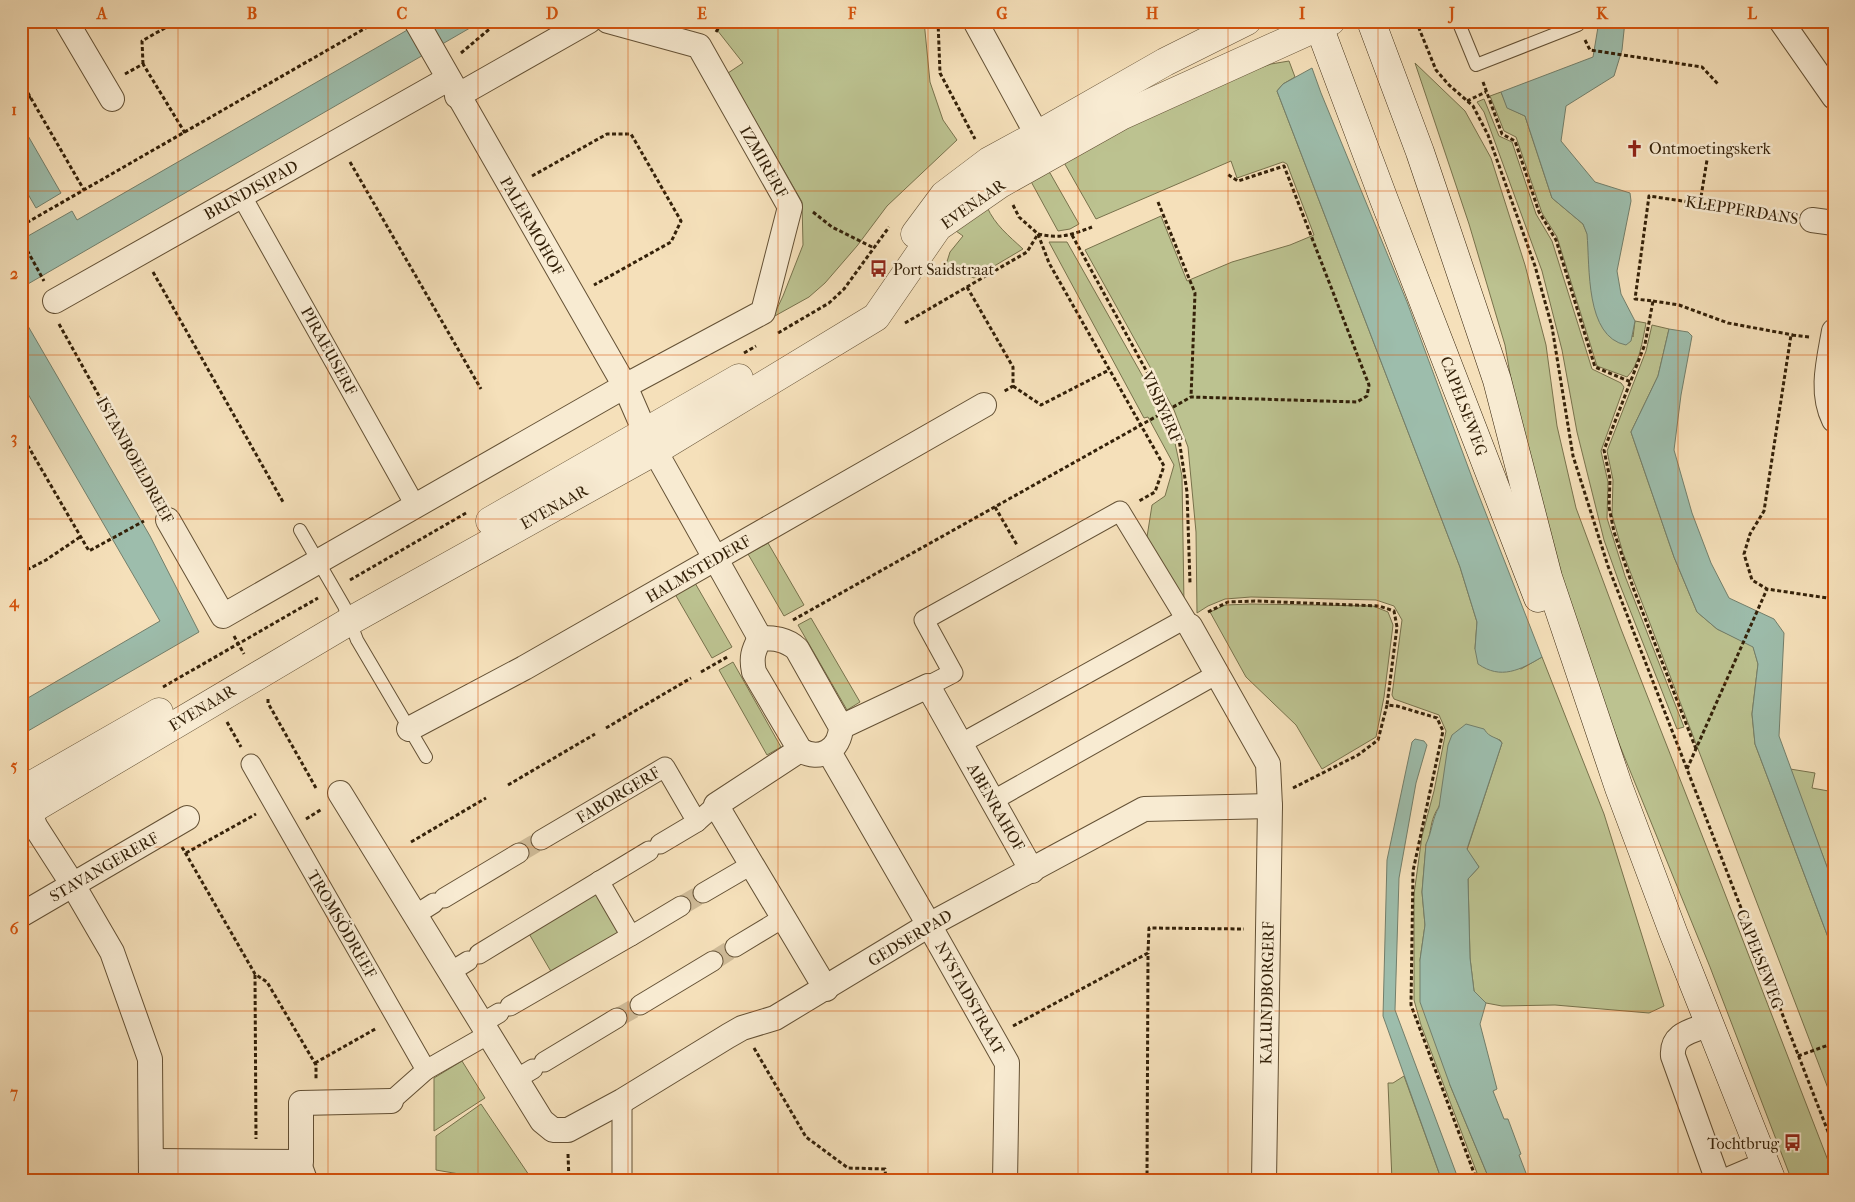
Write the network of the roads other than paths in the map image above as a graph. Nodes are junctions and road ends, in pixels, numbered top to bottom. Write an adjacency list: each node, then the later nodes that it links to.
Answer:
1 (66, 21): 13 (street)
2 (416, 21): 12 (street, PALERMOHOF)
3 (588, 21): 12 (street)
4 (608, 21): 19 (street, IZMIRERF)
5 (975, 21): 15 (street)
6 (1247, 21): 15 (main road, EVENAAR)
7 (1371, 21): 40 (main road, CAPELSEWEG)
8 (1458, 21): 9 (lane)
9 (1576, 21)
10 (1780, 21): 14 (street)
11 (1323, 23): 15 (main road, EVENAAR); 40 (main road, CAPELSEWEG)
12 (448, 80): 16 (street, BRINDISIPAD); 19 (street, PALERMOHOF)
13 (108, 92)
14 (1834, 96)
15 (1043, 145): 22 (main road, EVENAAR)
16 (241, 196): 17 (street, BRINDISIPAD); 23 (street, PIRAEUSERF)
17 (50, 291)
18 (1833, 336): 21 (street)
19 (624, 386): 22 (street, PALERMOHOF); 23 (street)
20 (984, 405): 26 (street, HALMSTEDERF)
21 (1834, 420)
22 (650, 441): 26 (street); 28 (main road, EVENAAR)
23 (416, 507): 27 (street)
24 (158, 520): 27 (street, ISTANBOELDREEF)
25 (300, 530): 27 (lane)
26 (716, 560): 30 (street); 34 (street, HALMSTEDERF)
27 (319, 562): 28 (lane)
28 (347, 613): 34 (lane); 45 (main road, EVENAAR)
29 (1188, 622): 31 (street); 32 (street); 35 (street, ABENRAHOF)
30 (760, 638): 33 (street); 36 (street)
31 (1217, 674): 42 (street); 43 (street)
32 (928, 686): 33 (street); 35 (street, ABENRAHOF)
33 (841, 727): 37 (street)
34 (409, 729): 38 (lane)
35 (960, 744): 42 (street, ABENRAHOF)
36 (800, 750): 37 (street); 44 (street)
37 (829, 752): 59 (street, NYSTADSTRAAT)
38 (426, 757)
39 (251, 764): 69 (street, TROMSÖDREEF)
40 (1619, 788): 68 (main road, CAPELSEWEG)
41 (342, 795): 55 (street)
42 (992, 801): 51 (street, ABENRAHOF)
43 (1270, 803): 51 (street, GEDSERPAD); 78 (street, KALUNDBORGERF)
44 (716, 805): 47 (street); 50 (street)
45 (26, 808): 53 (street)
46 (179, 822): 53 (street, STAVANGERERF)
47 (697, 822): 48 (street, FABORGERF); 52 (street)
48 (541, 840)
49 (519, 853): 55 (street)
50 (752, 865): 54 (street); 58 (street)
51 (1032, 871): 59 (street, GEDSERPAD)
52 (599, 880): 60 (street); 63 (street)
53 (73, 885): 57 (street, STAVANGERERF); 73 (street)
54 (703, 893)
55 (431, 905): 63 (street)
56 (681, 906): 60 (street)
57 (21, 915)
58 (783, 918): 61 (street); 64 (street)
59 (930, 925): 64 (street, GEDSERPAD); 77 (street, NYSTADSTRAAT)
60 (631, 936): 67 (street)
61 (735, 948)
62 (713, 961): 65 (street)
63 (466, 962): 67 (street)
64 (826, 989): 72 (street, GEDSERPAD)
65 (640, 1005)
66 (617, 1018): 70 (street)
67 (495, 1019): 69 (street); 70 (street)
68 (1710, 1024): 75 (main road, CAPELSEWEG); 79 (street)
69 (426, 1070): 71 (street)
70 (531, 1070): 72 (street, GEDSERPAD)
71 (391, 1101): 74 (street)
72 (622, 1101): 76 (street)
73 (151, 1171): 74 (street)
74 (305, 1171)
75 (1768, 1172): 80 (street, CAPELSEWEG)
76 (622, 1181)
77 (1005, 1181)
78 (1264, 1181)
79 (1718, 1181)
80 (1725, 1181)

